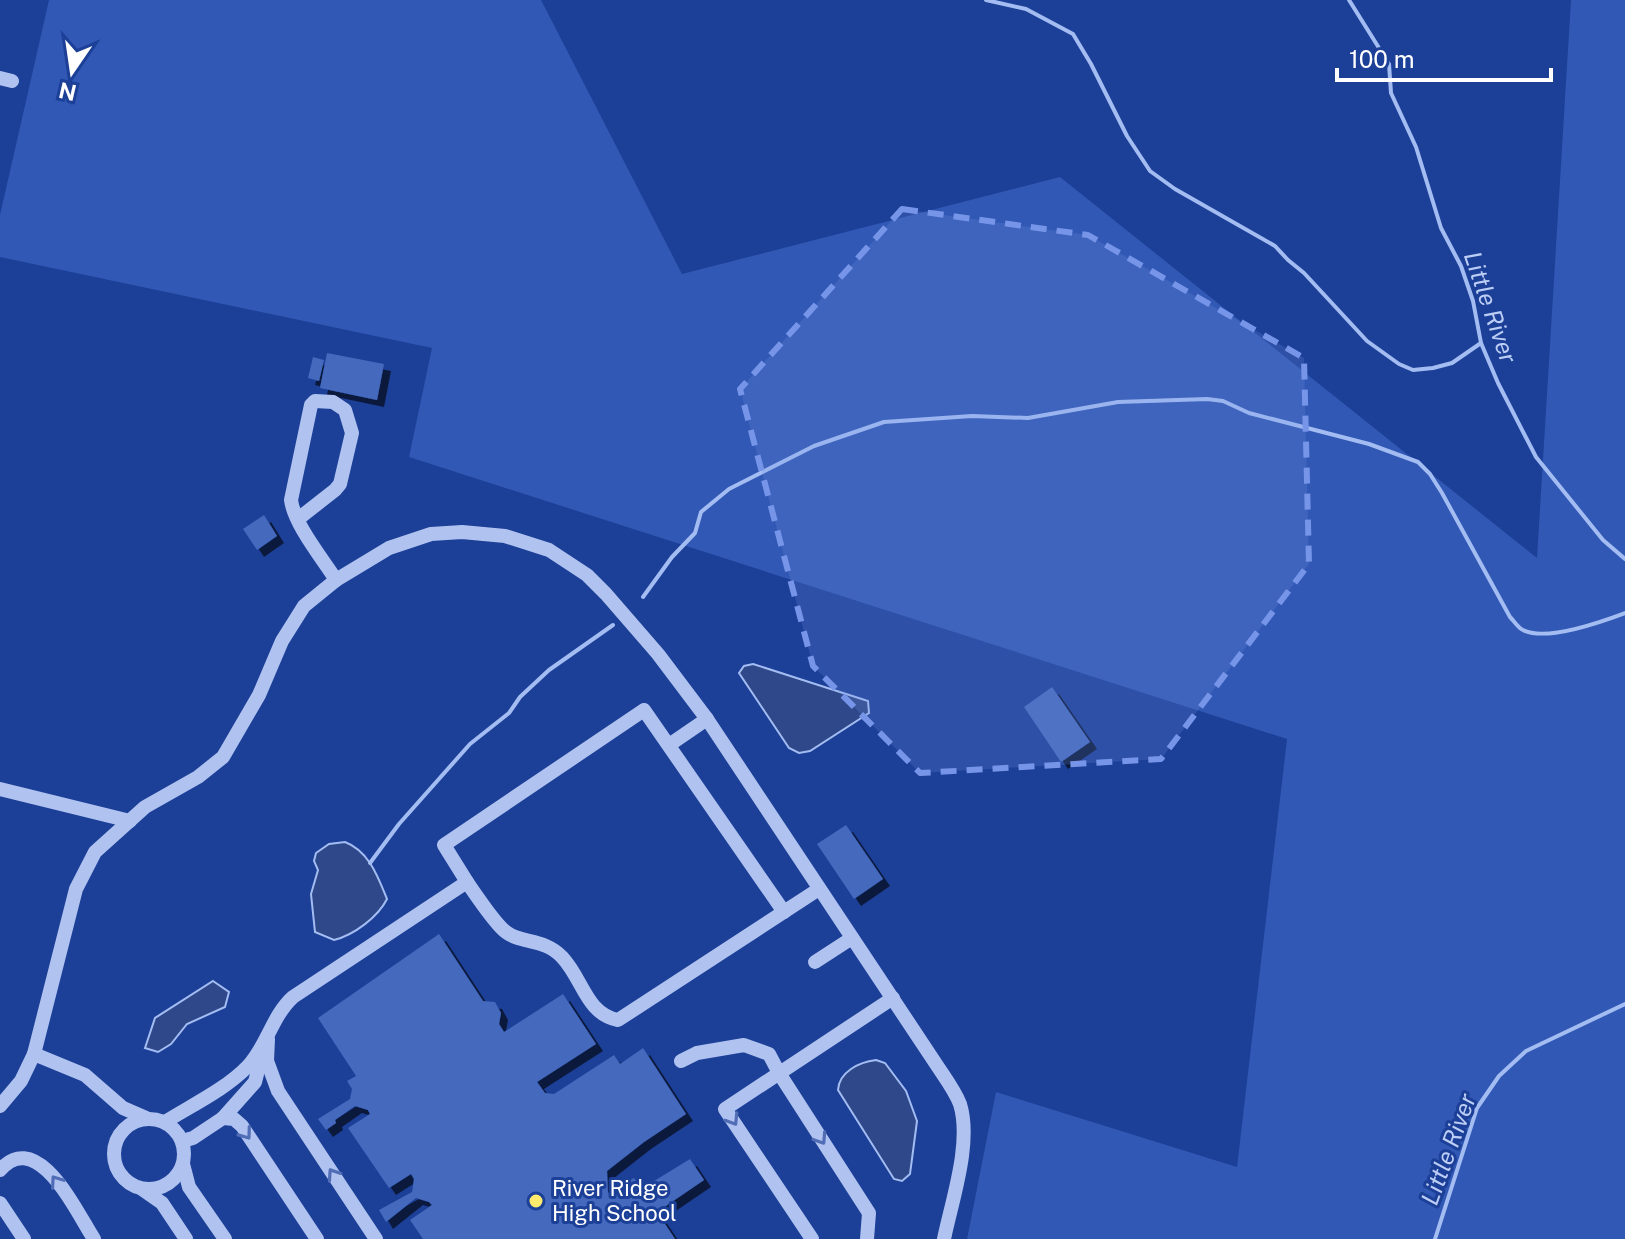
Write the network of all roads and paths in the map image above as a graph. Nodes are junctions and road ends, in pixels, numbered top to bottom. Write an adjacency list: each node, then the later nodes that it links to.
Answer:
1 (298, 519): 1 (street); 2 (street)
2 (336, 580): 3 (street); 6 (street)
3 (707, 719): 4 (street); 8 (street)
4 (669, 745): 7 (street); 9 (street)
5 (0, 789): 6 (street)
6 (130, 821): 14 (street)
7 (467, 882): 9 (street); 13 (street)
8 (819, 889): 9 (street); 10 (street)
9 (784, 912)
10 (852, 938): 11 (street); 12 (street)
11 (815, 962)
12 (893, 998): 16 (street); 39 (street)
13 (268, 1034): 17 (street); 18 (street); 19 (street)
14 (34, 1054): 20 (street); 21 (street)
15 (681, 1061): 16 (street)
16 (779, 1073): 37 (street, one-way to 37); 38 (street, one-way to 38)
17 (234, 1078): 18 (street); 24 (street)
18 (255, 1082): 19 (street); 23 (street)
19 (283, 1098): 36 (street, one-way to 19)
20 (114, 1101): 22 (street); 25 (street)
21 (0, 1106)
22 (146, 1118): 24 (street); 25 (street)
23 (223, 1118): 26 (street); 35 (street, one-way to 35)
24 (165, 1122): 26 (street)
25 (118, 1135): 29 (street)
26 (182, 1141): 27 (street)
27 (183, 1163): 29 (street); 34 (street)
28 (0, 1170): 32 (street, one-way to 28)
29 (142, 1189): 33 (street)
30 (0, 1203): 31 (street)
31 (24, 1239)
32 (94, 1239)
33 (186, 1239)
34 (225, 1239)
35 (317, 1239)
36 (376, 1239)
37 (812, 1239)
38 (867, 1239)
39 (944, 1239)

